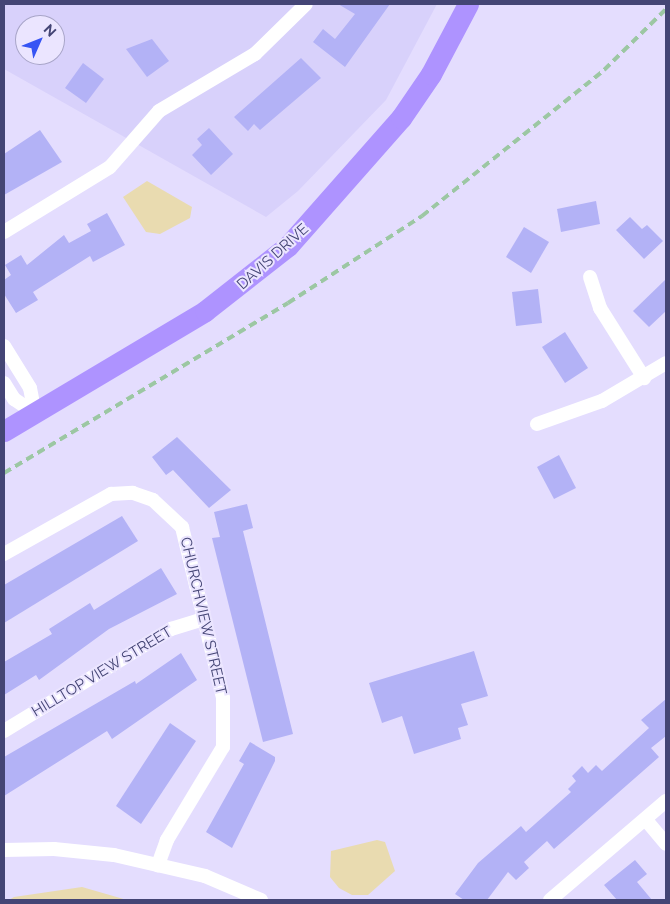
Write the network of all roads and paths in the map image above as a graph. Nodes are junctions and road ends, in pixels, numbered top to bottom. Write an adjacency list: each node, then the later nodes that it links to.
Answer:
1 (306, 4): 3 (street)
2 (468, 4): 9 (main road, DAVIS DRIVE)
3 (4, 232)
4 (590, 277): 7 (street)
5 (4, 346): 9 (street)
6 (666, 363): 7 (street)
7 (644, 378): 10 (street)
8 (4, 383): 9 (street)
9 (35, 413): 11 (main road, DAVIS DRIVE)
10 (537, 424)
11 (4, 431)
12 (4, 554): 13 (street, CHURCHVIEW STREET)
13 (203, 618): 14 (street, HILLTOP VIEW STREET); 19 (street, CHURCHVIEW STREET)
14 (4, 730)
15 (666, 802): 16 (street)
16 (646, 820): 17 (street); 21 (street)
17 (666, 844)
18 (4, 850): 19 (street)
19 (158, 865): 20 (street)
20 (261, 900)
21 (550, 900)

